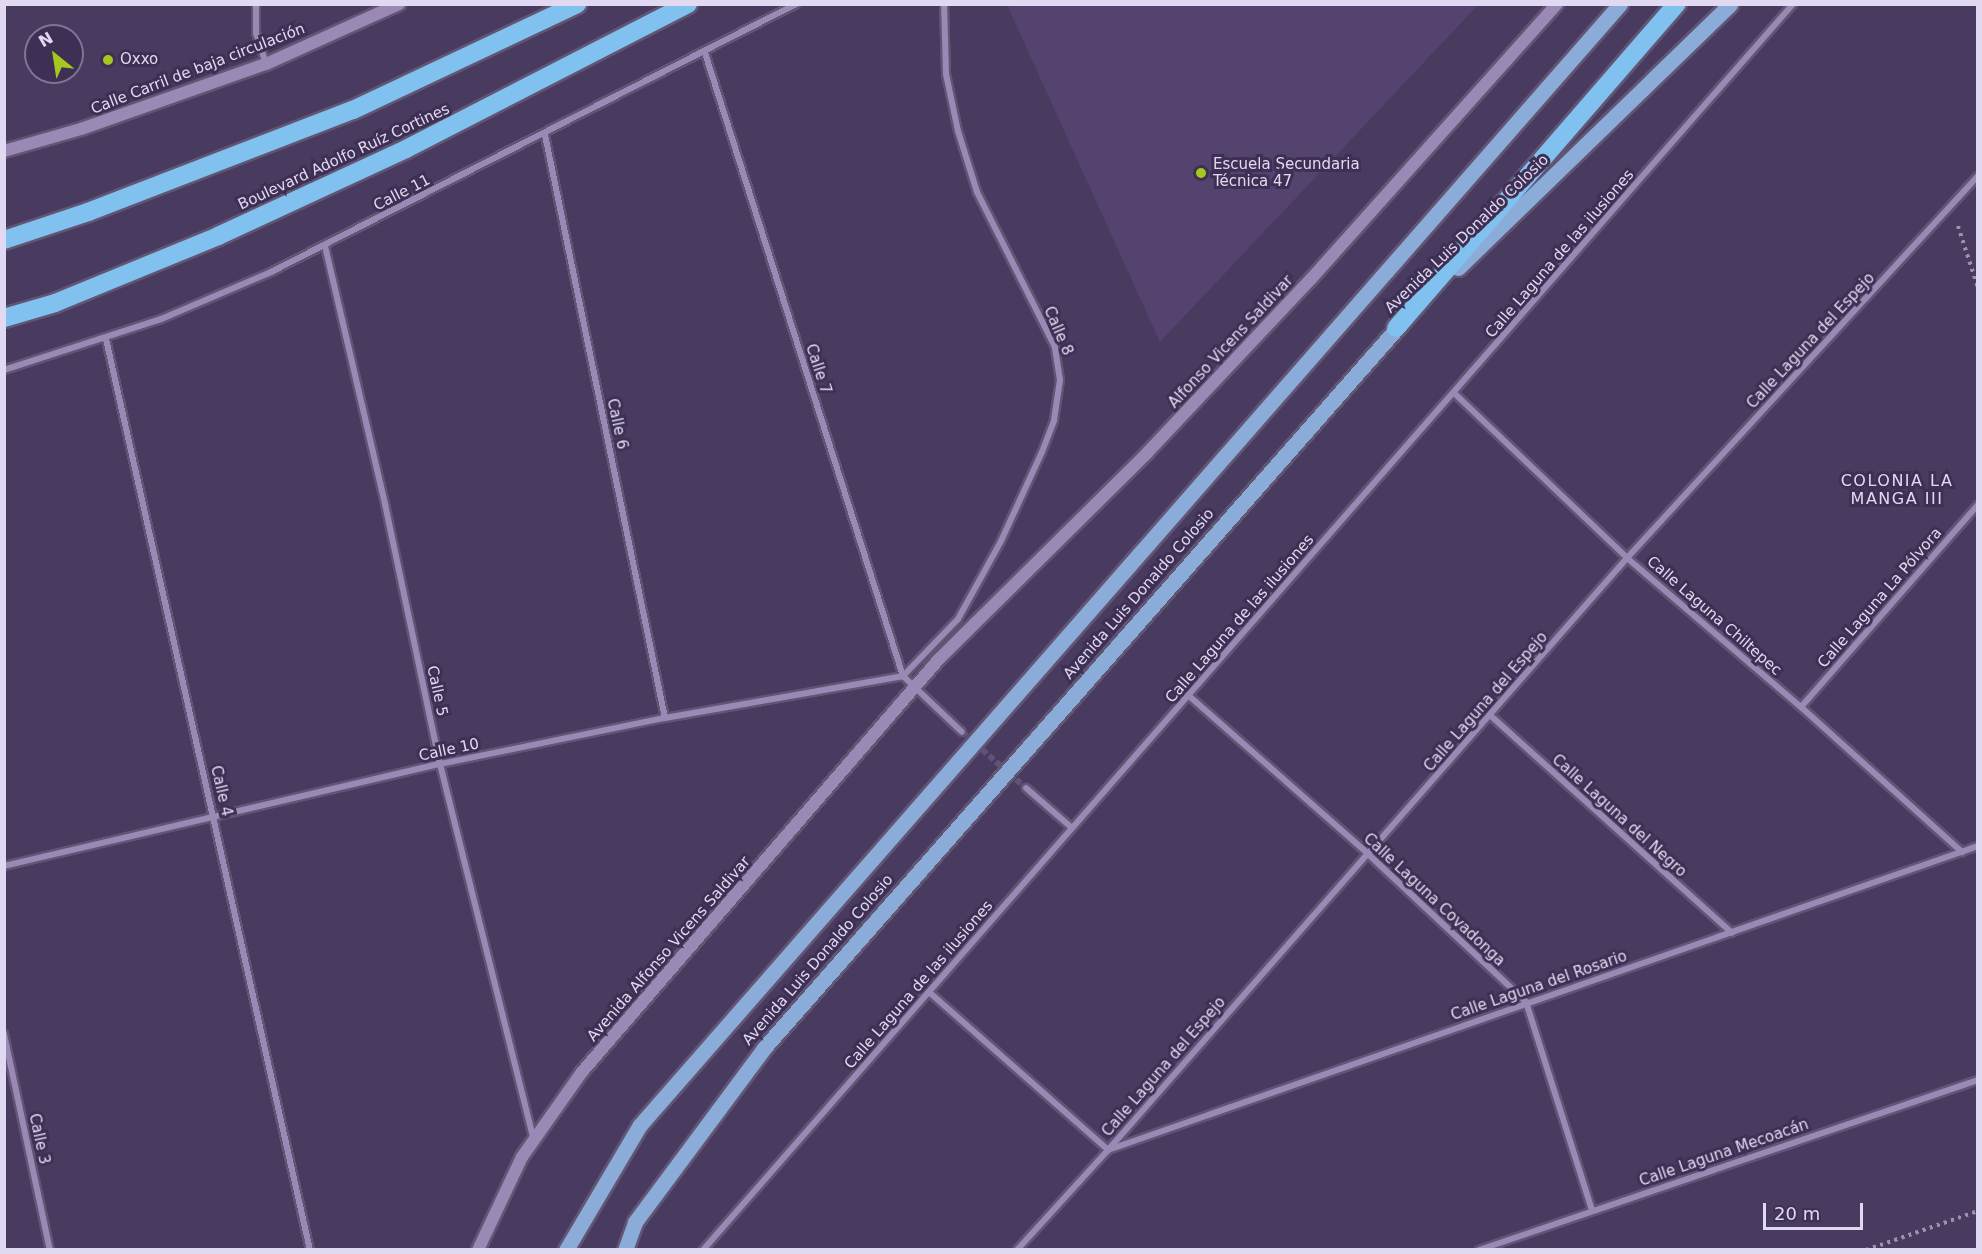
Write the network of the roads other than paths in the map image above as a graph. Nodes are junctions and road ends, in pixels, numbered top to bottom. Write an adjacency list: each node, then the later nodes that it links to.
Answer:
1 (256, 4): 13 (street)
2 (399, 4): 13 (main road, Calle Carril de baja circulación)
3 (577, 4): 17 (highway)
4 (688, 4): 19 (highway, Boulevard Adolfo Ruíz Cortines)
5 (796, 4): 12 (street, Calle 11)
6 (944, 4): 26 (street, Calle 8)
7 (1557, 4): 27 (main road, Alfonso Vicens Saldivar)
8 (1620, 4): 52 (main road, Avenida Luis Donaldo Colosio)
9 (1677, 4): 20 (highway)
10 (1730, 4): 20 (main road, Avenida Luis Donaldo Colosio)
11 (1793, 4): 23 (street, Calle Laguna de las ilusiones)
12 (705, 52): 14 (street, Calle 11); 26 (street, Calle 7)
13 (266, 64): 15 (main road, Calle Carril de baja circulación)
14 (545, 135): 18 (street, Calle 11); 31 (street, Calle 6)
15 (4, 151)
16 (1977, 176): 25 (street, Calle Laguna del Espejo)
17 (4, 240)
18 (325, 246): 21 (street, Calle 11); 33 (street, Calle 5)
19 (4, 318)
20 (1396, 328): 53 (main road, Avenida Luis Donaldo Colosio)
21 (106, 339): 22 (street, Calle 11); 35 (street, Calle 4)
22 (4, 370)
23 (1455, 394): 25 (street, Calle Laguna Chiltepec); 28 (street, Calle Laguna de las ilusiones)
24 (1977, 505): 29 (street, Calle Laguna La Pólvora)
25 (1628, 558): 29 (street, Calle Laguna Chiltepec); 30 (street, Calle Laguna del Espejo)
26 (903, 676): 27 (street, Calle 7); 31 (street, Calle 10)
27 (914, 689): 32 (street, Calle 7); 46 (main road, Avenida Alfonso Vicens Saldivar)
28 (1188, 695): 36 (street, Calle Laguna de las ilusiones); 39 (street, Calle Laguna Covadonga)
29 (1801, 707): 38 (street, Calle Laguna Chiltepec)
30 (1491, 716): 39 (street, Calle Laguna del Espejo); 41 (street, Calle Laguna del Negro)
31 (665, 718): 33 (street, Calle 10)
32 (962, 732)
33 (440, 764): 35 (street, Calle 10); 46 (street, Calle 5)
34 (1026, 788): 36 (street)
35 (214, 815): 40 (street, Calle 10); 50 (street, Calle 4)
36 (1072, 828): 42 (street, Calle Laguna de las ilusiones)
37 (1977, 846): 38 (street, Calle Laguna del Rosario)
38 (1962, 852): 41 (street, Calle Laguna del Rosario)
39 (1367, 853): 43 (street, Calle Laguna Covadonga); 47 (street, Calle Laguna del Espejo)
40 (4, 866)
41 (1732, 933): 43 (street, Calle Laguna del Rosario)
42 (929, 992): 47 (street); 54 (street, Calle Laguna de las ilusiones)
43 (1526, 1002): 47 (street, Calle Laguna del Rosario); 48 (street, Calle Laguna Covadonga)
44 (4, 1034): 49 (street, Calle 3)
45 (1977, 1080): 48 (street, Calle Laguna Mecoacán)
46 (533, 1139): 51 (main road, Avenida Alfonso Vicens Saldivar)
47 (1108, 1150): 55 (street, Calle Laguna del Espejo)
48 (1593, 1210): 56 (street, Calle Laguna Mecoacán)
49 (50, 1250)
50 (310, 1250)
51 (478, 1250)
52 (566, 1250)
53 (625, 1250)
54 (703, 1250)
55 (1017, 1250)
56 (1479, 1250)

